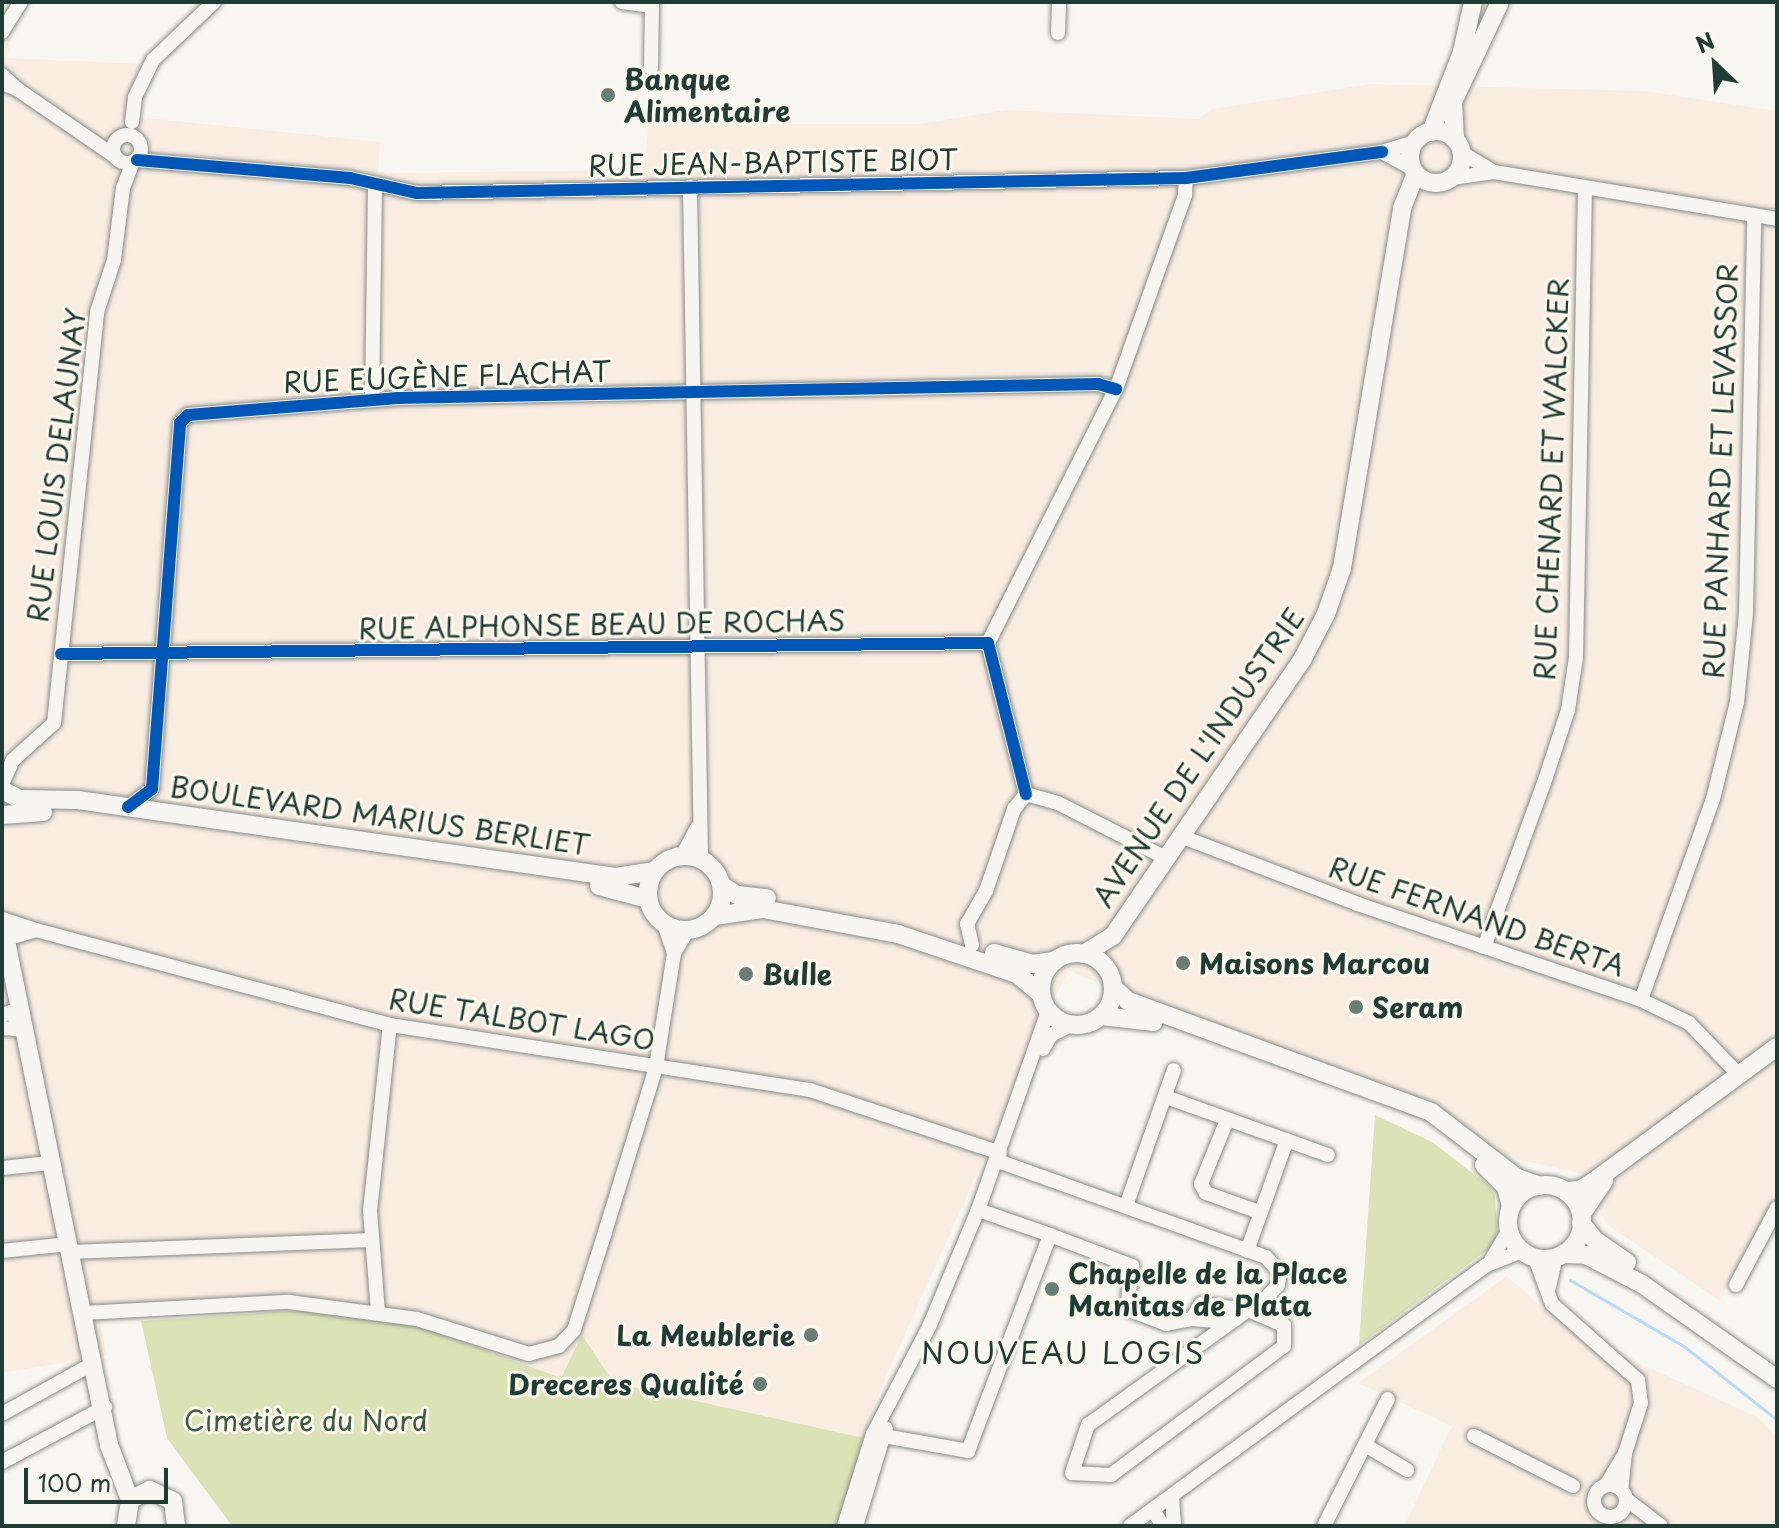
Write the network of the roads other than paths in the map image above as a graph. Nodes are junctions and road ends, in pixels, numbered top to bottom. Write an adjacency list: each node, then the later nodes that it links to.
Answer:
1 (19, 2): 8 (street); 9 (street)
2 (214, 2): 15 (street)
3 (622, 2): 7 (street)
4 (1059, 2): 10 (street)
5 (1473, 2): 17 (main road, AVENUE DE L'INDUSTRIE)
6 (1500, 2): 19 (main road)
7 (652, 4): 11 (street)
8 (2, 20)
9 (2, 32)
10 (1058, 33)
11 (651, 68)
12 (2, 75): 14 (street)
13 (2, 83): 14 (street)
14 (17, 89): 16 (street)
15 (132, 122): 18 (street); 21 (street)
16 (85, 133): 18 (street, RUE JEAN-BAPTISTE BIOT); 21 (street)
17 (1423, 137): 19 (main road); 20 (street, RUE JEAN-BAPTISTE BIOT); 22 (main road, AVENUE DE L'INDUSTRIE)
18 (120, 138): 21 (street); 21 (street, RUE JEAN-BAPTISTE BIOT)
19 (1458, 146): 23 (street); 25 (main road, AVENUE DE L'INDUSTRIE)
20 (1382, 152): 22 (street); 24 (street, RUE JEAN-BAPTISTE BIOT)
21 (130, 154): 26 (street, RUE JEAN-BAPTISTE BIOT); 38 (street, RUE LOUIS DELAUNAY)
22 (1415, 172): 25 (main road); 31 (main road, AVENUE DE L'INDUSTRIE)
23 (1494, 172): 25 (street); 28 (street)
24 (1186, 178): 27 (street, RUE JEAN-BAPTISTE BIOT); 32 (street)
25 (1443, 181): 31 (main road, AVENUE DE L'INDUSTRIE)
26 (375, 186): 27 (street, RUE JEAN-BAPTISTE BIOT); 34 (street)
27 (690, 187): 33 (street)
28 (1585, 189): 29 (street); 58 (street, RUE CHENARD ET WALCKER)
29 (1754, 216): 30 (street); 64 (street, RUE PANHARD ET LEVASSOR)
30 (1777, 219)
31 (1400, 231): 45 (main road, AVENUE DE L'INDUSTRIE)
32 (1116, 389): 33 (street, RUE EUGÈNE FLACHAT); 35 (street)
33 (694, 391): 34 (street, RUE EUGÈNE FLACHAT); 36 (street)
34 (372, 400): 37 (street, RUE EUGÈNE FLACHAT)
35 (988, 643): 36 (street, RUE ALPHONSE BEAU DE ROCHAS); 42 (street)
36 (700, 649): 37 (street, RUE ALPHONSE BEAU DE ROCHAS); 46 (street)
37 (159, 652): 38 (street, RUE ALPHONSE BEAU DE ROCHAS); 43 (street, RUE EUGÈNE FLACHAT)
38 (61, 654): 39 (street, RUE LOUIS DELAUNAY)
39 (35, 742): 40 (street); 41 (street, RUE LOUIS DELAUNAY)
40 (2, 754)
41 (3, 788): 43 (main road, BOULEVARD MARIUS BERLIET)
42 (1026, 794): 47 (street); 57 (street)
43 (128, 807): 48 (main road, BOULEVARD MARIUS BERLIET)
44 (2, 815): 50 (main road, BOULEVARD MARIUS BERLIET)
45 (1180, 836): 47 (main road, AVENUE DE L'INDUSTRIE); 58 (street, RUE FERNAND BERTA)
46 (692, 858): 48 (main road); 49 (main road)
47 (1166, 858): 56 (main road, AVENUE DE L'INDUSTRIE)
48 (655, 871): 50 (main road)
49 (721, 885): 51 (main road); 57 (main road)
50 (648, 899): 52 (main road)
51 (714, 916): 55 (main road); 65 (main road)
52 (664, 924): 55 (main road); 59 (street)
53 (3, 928): 54 (street); 54 (street, RUE TALBOT LAGO); 67 (main road)
54 (36, 930): 68 (street, RUE TALBOT LAGO)
55 (688, 930): 59 (street)
56 (1113, 936): 60 (main road, AVENUE DE L'INDUSTRIE); 63 (main road, AVENUE DE L'INDUSTRIE)
57 (972, 945): 61 (main road)
58 (1484, 947): 64 (street, RUE FERNAND BERTA)
59 (674, 953): 73 (street)
60 (1084, 954): 61 (main road); 63 (main road)
61 (1054, 961): 65 (main road)
62 (2, 968): 67 (main road)
63 (1111, 979): 66 (main road); 84 (main road)
64 (1641, 1000): 75 (street, RUE FERNAND BERTA)
65 (1045, 1003): 69 (main road); 72 (street)
66 (1102, 1016): 69 (main road); 87 (main road)
67 (12, 1021): 77 (main road); 77 (main road)
68 (390, 1025): 73 (street, RUE TALBOT LAGO); 94 (street)
69 (1071, 1025): 72 (street)
70 (1777, 1047): 75 (main road)
71 (1777, 1054): 91 (main road)
72 (1034, 1063): 81 (street)
73 (656, 1067): 81 (street, RUE TALBOT LAGO); 104 (street)
74 (1174, 1070): 76 (street)
75 (1738, 1074): 85 (main road)
76 (1166, 1097): 78 (street); 86 (street)
77 (39, 1106): 82 (main road)
78 (1227, 1120): 79 (street); 90 (street)
79 (1287, 1140): 80 (street); 90 (street)
80 (1328, 1155)
81 (999, 1157): 86 (street, RUE TALBOT LAGO); 89 (street)
82 (50, 1163): 83 (street); 95 (main road)
83 (2, 1168)
84 (1540, 1186): 85 (main road); 87 (main road)
85 (1565, 1191): 91 (main road)
86 (1126, 1206): 97 (street, RUE TALBOT LAGO)
87 (1511, 1207): 92 (main road)
88 (1777, 1208): 101 (street)
89 (978, 1210): 93 (street); 115 (street)
90 (1259, 1212): 97 (street)
91 (1581, 1219): 99 (main road); 110 (main road)
92 (1509, 1230): 98 (main road); 100 (street)
93 (1050, 1235): 106 (street); 115 (street)
94 (371, 1240): 95 (street); 104 (street)
95 (70, 1248): 96 (street); 105 (main road)
96 (2, 1251)
97 (1247, 1251): 103 (street, RUE TALBOT LAGO)
98 (1529, 1254): 99 (main road); 100 (street); 102 (street)
99 (1560, 1255): 102 (street); 111 (main road)
100 (1487, 1265): 125 (street)
101 (1736, 1285)
102 (1548, 1291): 118 (street)
103 (1248, 1310): 106 (street); 107 (street); 108 (street)
104 (378, 1312): 105 (street)
105 (83, 1313): 109 (main road)
106 (1186, 1321): 107 (street); 108 (street)
107 (1227, 1322): 108 (street)
108 (1197, 1344)
109 (94, 1363): 113 (main road); 114 (street)
110 (1777, 1366)
111 (1777, 1379)
112 (1388, 1399): 117 (street)
113 (105, 1407): 119 (street); 123 (main road); 126 (main road)
114 (2, 1414)
115 (878, 1436): 133 (street); 134 (street)
116 (1474, 1436): 121 (street)
117 (1365, 1445): 120 (street); 138 (street)
118 (1625, 1453): 122 (street); 124 (street)
119 (2, 1462)
120 (1407, 1470)
121 (1573, 1486): 122 (street); 128 (street)
122 (1603, 1487): 124 (street); 128 (street)
123 (150, 1490): 126 (main road); 131 (main road)
124 (1624, 1494): 129 (street); 130 (street)
125 (1172, 1496): 127 (street); 137 (street)
126 (130, 1500): 132 (main road)
127 (1153, 1510): 135 (street); 136 (street)
128 (1597, 1514): 130 (street)
129 (1647, 1518): 130 (street); 139 (street)
130 (1615, 1519)
131 (178, 1525)
132 (126, 1526)
133 (844, 1526)
134 (856, 1526)
135 (1130, 1526)
136 (1163, 1526)
137 (1174, 1526)
138 (1324, 1526)
139 (1661, 1526)

